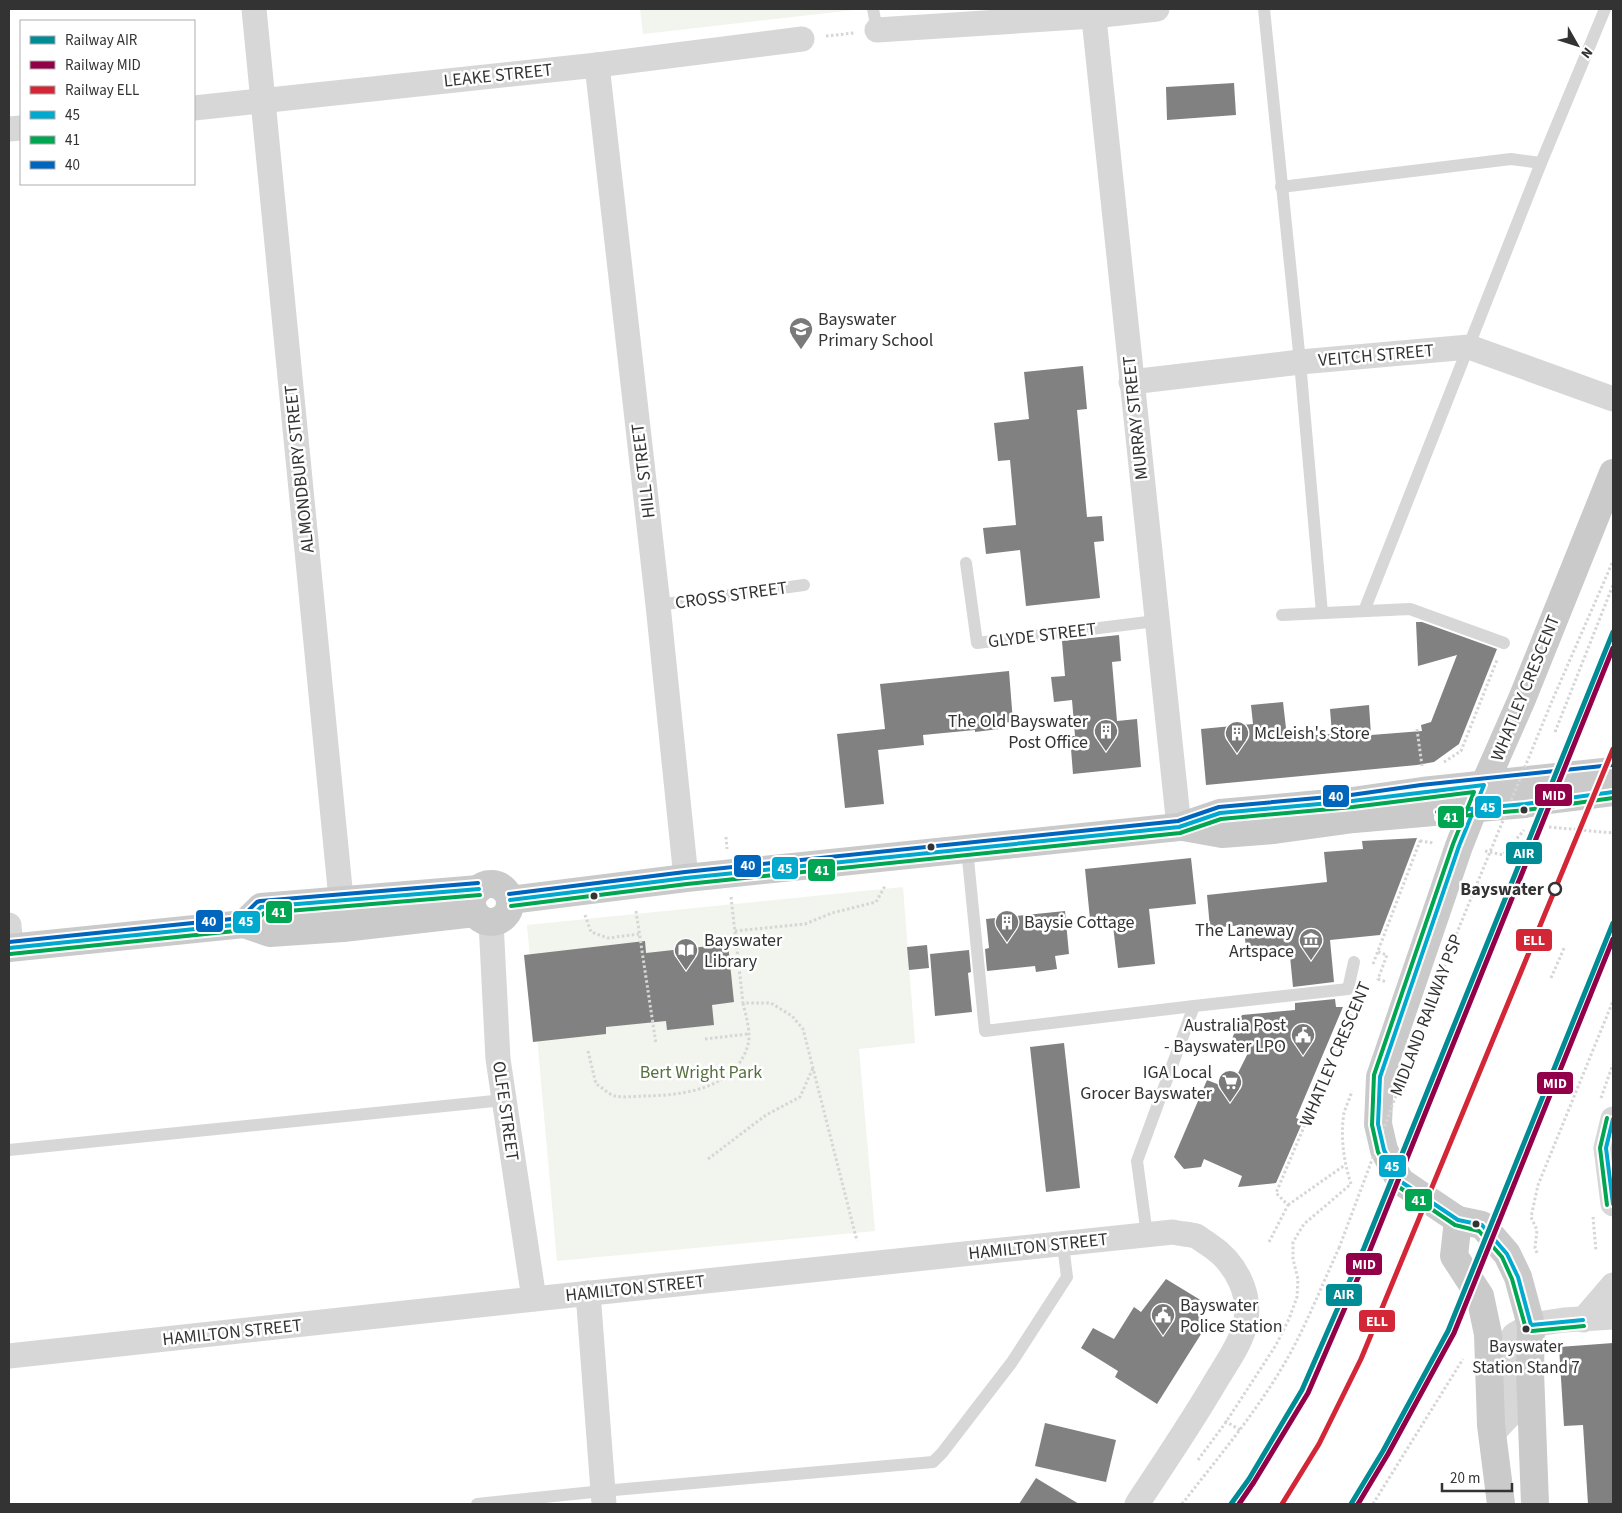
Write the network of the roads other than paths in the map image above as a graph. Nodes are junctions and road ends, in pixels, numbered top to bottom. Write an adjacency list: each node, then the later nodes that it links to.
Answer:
1 (254, 9): 9 (street, ALMONDBURY STREET)
2 (1157, 9): 5 (street)
3 (1264, 9): 12 (lane)
4 (1604, 9): 11 (lane)
5 (1093, 12): 6 (street); 15 (street, MURRAY STREET)
6 (875, 20)
7 (802, 39): 8 (street, LEAKE STREET)
8 (596, 65): 9 (street, LEAKE STREET); 20 (street, HILL STREET)
9 (263, 100): 10 (street, LEAKE STREET); 32 (street, ALMONDBURY STREET)
10 (195, 108)
11 (1541, 163): 12 (lane); 13 (lane)
12 (1281, 187): 14 (lane)
13 (1469, 346): 14 (street, VEITCH STREET); 16 (street, VEITCH STREET); 21 (lane)
14 (1300, 362): 15 (street, VEITCH STREET); 22 (lane)
15 (1131, 382): 24 (street, MURRAY STREET)
16 (1613, 399)
17 (1613, 473): 28 (main road, WHATLEY CRESCENT)
18 (966, 563): 24 (lane, GLYDE STREET)
19 (804, 586): 20 (lane, CROSS STREET)
20 (658, 605): 31 (street, HILL STREET)
21 (1364, 611): 22 (lane); 25 (lane)
22 (1322, 613): 23 (lane)
23 (1282, 615)
24 (1156, 621): 29 (street, MURRAY STREET)
25 (1504, 643)
26 (1613, 771): 28 (main road)
27 (1613, 792): 28 (main road)
28 (1479, 796): 29 (main road); 29 (main road); 43 (main road, WHATLEY CRESCENT)
29 (1179, 827): 30 (main road)
30 (967, 849): 31 (main road); 38 (lane)
31 (686, 878): 33 (main road)
32 (342, 902): 33 (main road); 34 (main road); 35 (street, ALMONDBURY STREET)
33 (482, 908): 35 (main road); 39 (street, OLFE STREET)
34 (244, 924): 35 (main road); 36 (main road)
35 (344, 928)
36 (9, 940)
37 (1354, 962): 38 (lane)
38 (1194, 1006): 44 (lane)
39 (504, 1100): 41 (lane); 48 (street, OLFE STREET)
40 (1613, 1119): 42 (street)
41 (9, 1150)
42 (1613, 1204)
43 (1458, 1220): 51 (main road, WHATLEY CRESCENT); 53 (main road)
44 (1146, 1235): 45 (street, HAMILTON STREET); 56 (street, HAMILTON STREET)
45 (1063, 1245): 47 (street, HAMILTON STREET); 54 (lane)
46 (1613, 1285): 50 (street)
47 (588, 1293): 48 (street, HAMILTON STREET); 54 (street)
48 (534, 1299): 52 (street, HAMILTON STREET)
49 (1613, 1317): 50 (street)
50 (1584, 1320): 51 (street)
51 (1531, 1325): 53 (street); 58 (main road, WHATLEY CRESCENT)
52 (9, 1356)
53 (1492, 1434): 57 (main road)
54 (604, 1498): 55 (lane)
55 (477, 1504)
56 (1138, 1504)
57 (1501, 1504)
58 (1535, 1504)

